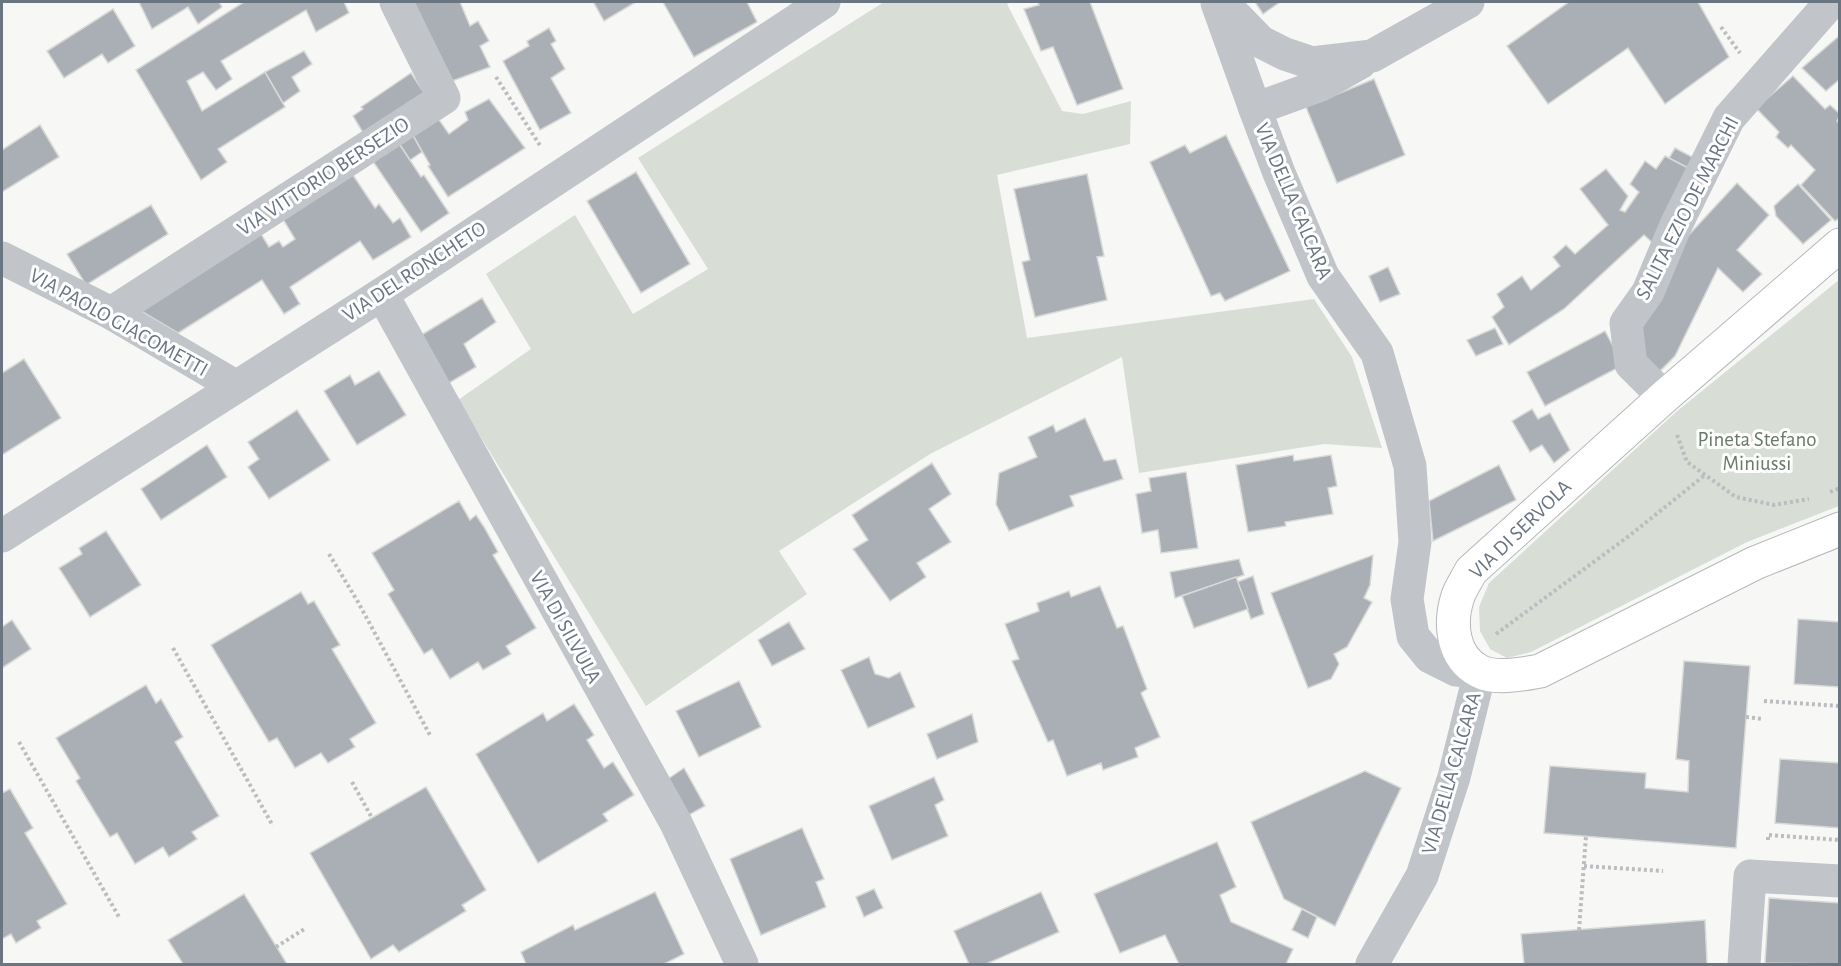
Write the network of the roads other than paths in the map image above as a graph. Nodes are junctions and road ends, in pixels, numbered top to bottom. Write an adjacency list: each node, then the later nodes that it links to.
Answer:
1 (396, 2): 11 (street, VIA VITTORIO BERSEZIO)
2 (824, 2): 10 (street, VIA DEL RONCHETO)
3 (1219, 2): 6 (street); 7 (street, VIA DELLA CALCARA)
4 (1468, 2): 6 (street, VIA DELLA CALCARA)
5 (1831, 2): 13 (street, SALITA EZIO DE MARCHI)
6 (1372, 56): 7 (street, VIA DELLA CALCARA)
7 (1255, 109): 16 (street, VIA DELLA CALCARA)
8 (1839, 245): 13 (main road, VIA DI SERVOLA)
9 (2, 258): 11 (street, VIA PAOLO GIACOMETTI)
10 (382, 294): 12 (street, VIA DEL RONCHETO); 18 (street, VIA DI SILVULA)
11 (111, 313): 12 (street, VIA PAOLO GIACOMETTI)
12 (235, 386): 15 (street, VIA DEL RONCHETO)
13 (1664, 397): 16 (main road, VIA DI SERVOLA)
14 (1839, 529): 16 (main road)
15 (2, 536)
16 (1480, 672): 19 (street, VIA DELLA CALCARA)
17 (1839, 880): 20 (street)
18 (742, 964)
19 (1372, 964)
20 (1744, 964)

